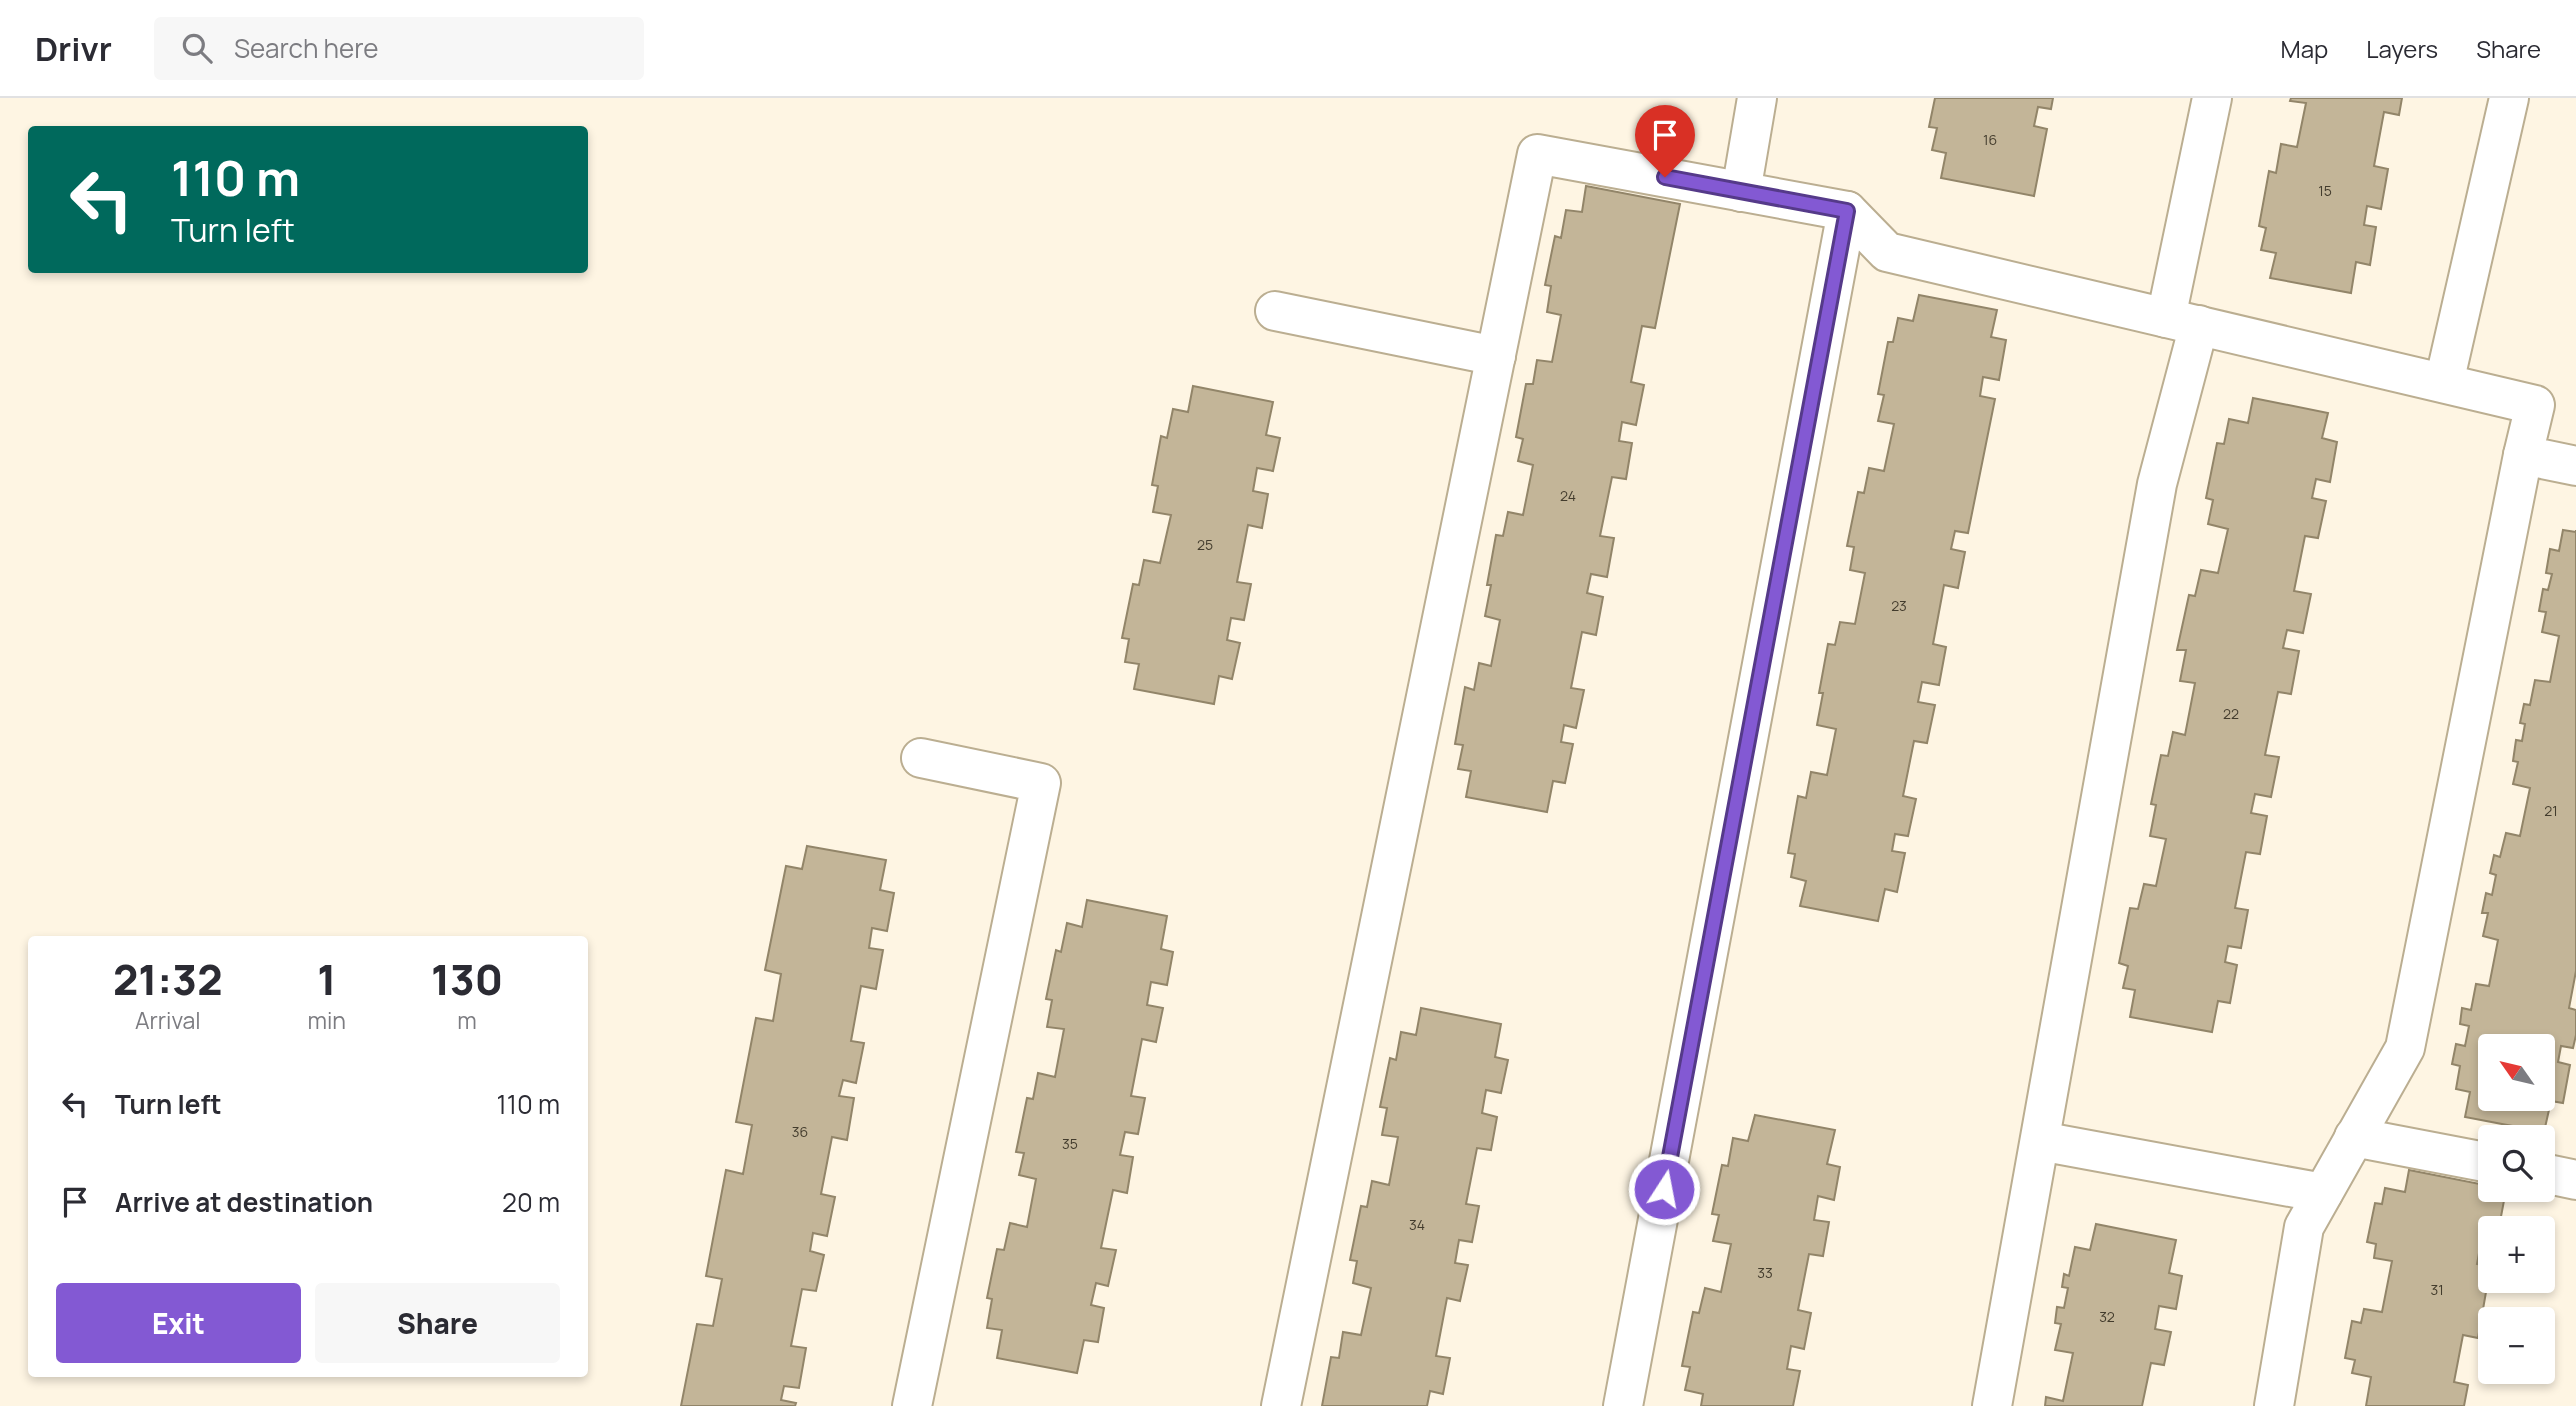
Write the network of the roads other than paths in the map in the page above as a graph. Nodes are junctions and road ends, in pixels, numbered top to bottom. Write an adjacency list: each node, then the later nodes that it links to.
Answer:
1 (1757, 98): 4 (lane)
2 (2212, 98): 7 (lane)
3 (2509, 98): 9 (lane)
4 (1741, 192): 5 (lane); 8 (lane)
5 (1847, 211): 7 (lane); 21 (lane)
6 (1275, 311): 8 (lane)
7 (2183, 322): 9 (lane); 14 (lane)
8 (1496, 356): 20 (lane)
9 (2444, 383): 10 (lane)
10 (2523, 455): 11 (lane); 13 (lane)
11 (2576, 466)
12 (921, 758): 19 (lane)
13 (2354, 1137): 15 (lane); 18 (lane)
14 (2040, 1141): 18 (lane); 22 (lane)
15 (2478, 1161)
16 (2555, 1176): 17 (lane)
17 (2576, 1180)
18 (2323, 1193): 23 (lane)
19 (912, 1406)
20 (1282, 1406)
21 (1623, 1406)
22 (1992, 1406)
23 (2274, 1406)

